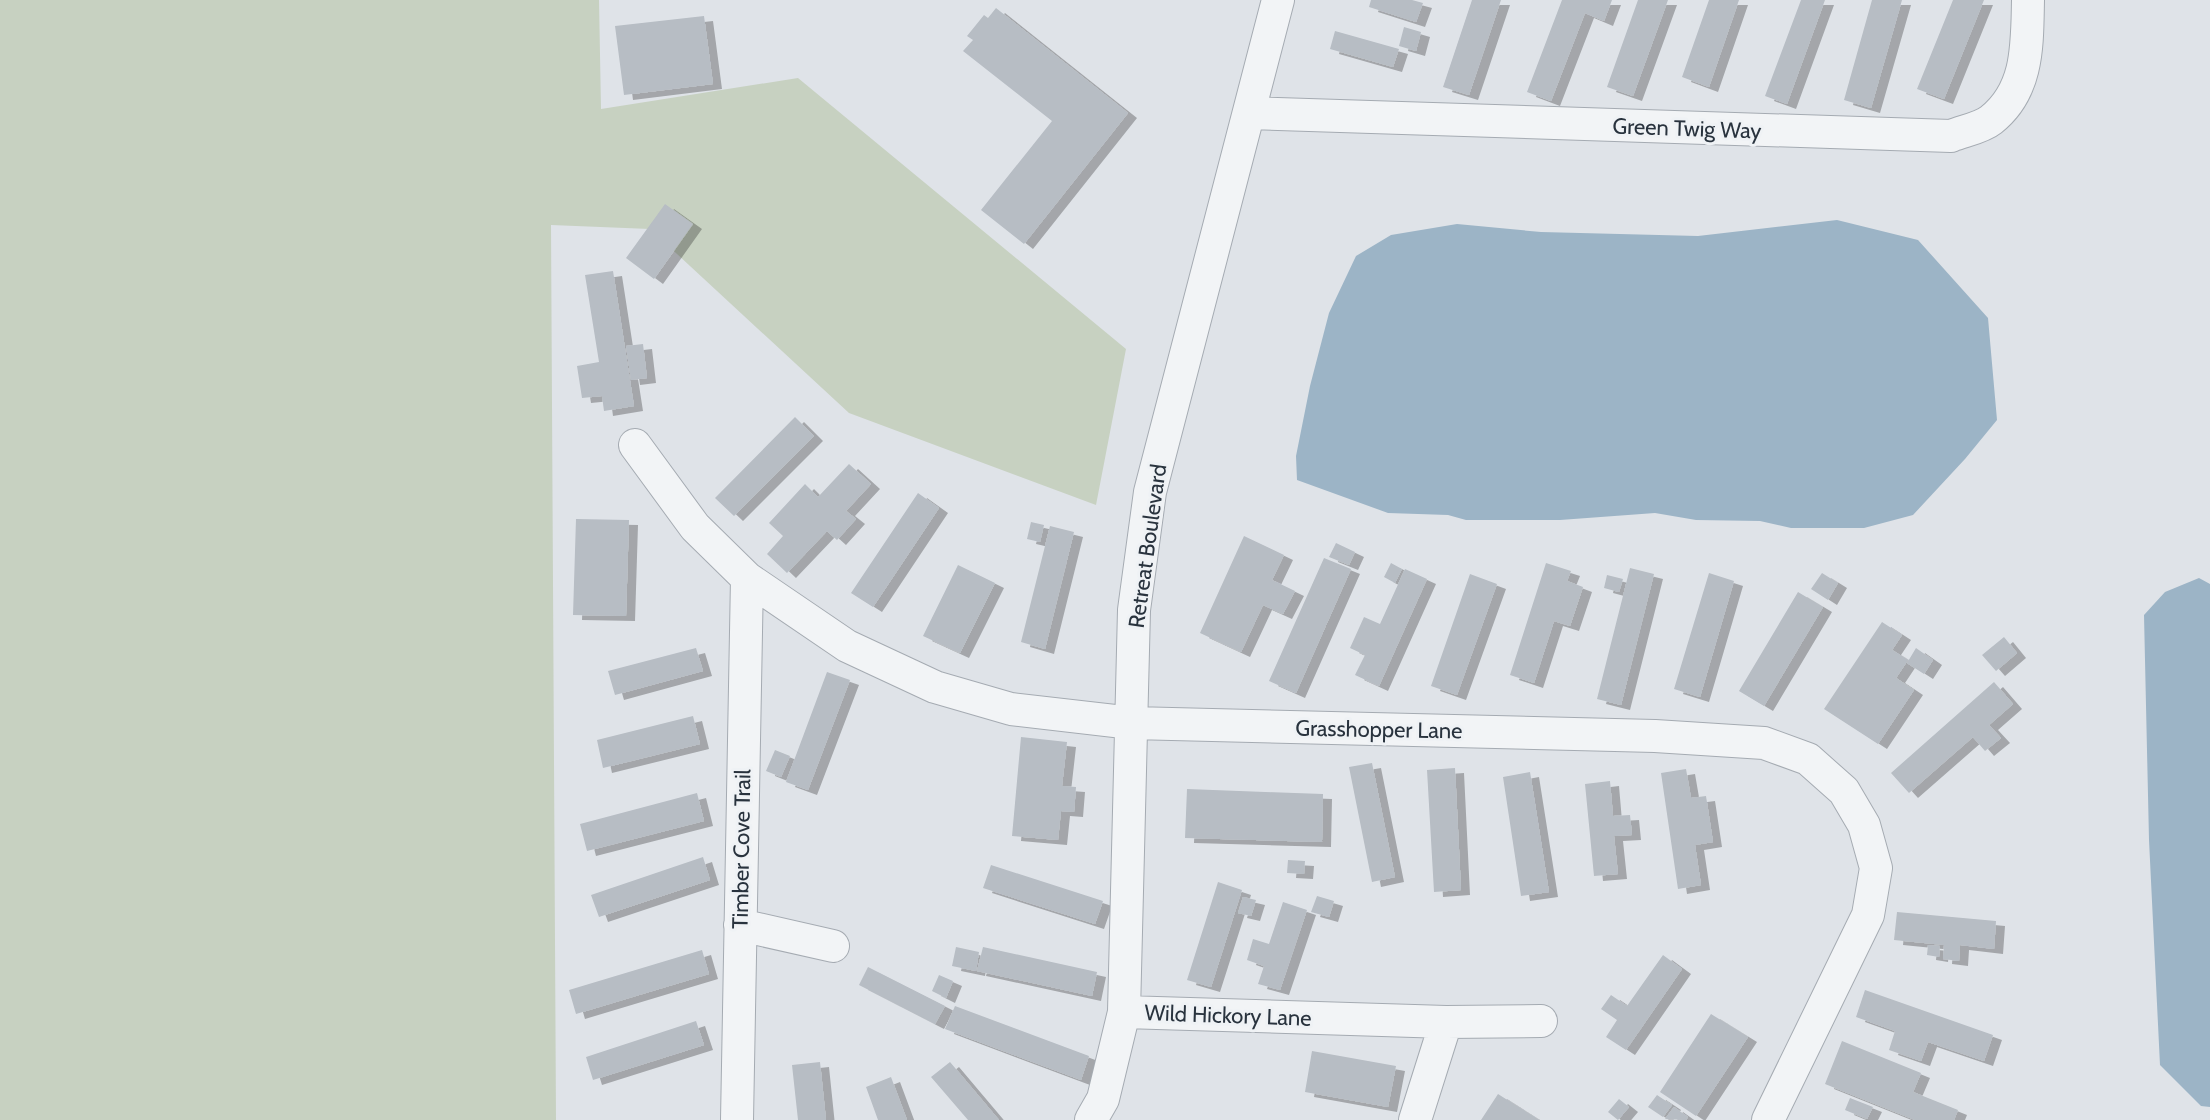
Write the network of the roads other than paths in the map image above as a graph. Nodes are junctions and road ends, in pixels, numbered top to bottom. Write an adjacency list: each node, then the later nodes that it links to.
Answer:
1 (1278, 0): 3 (street, Retreat Boulevard)
2 (2028, 0): 3 (street, Green Twig Way)
3 (1250, 113): 6 (street, Retreat Boulevard)
4 (635, 445): 5 (street, Grasshopper Lane)
5 (747, 578): 6 (street, Grasshopper Lane); 7 (street, Timber Cove Trail)
6 (1132, 723): 9 (street, Retreat Boulevard); 15 (street, Grasshopper Lane)
7 (740, 925): 8 (street); 12 (street, Timber Cove Trail)
8 (833, 946)
9 (1124, 1012): 11 (street, Wild Hickory Lane); 13 (street, Wild Hickory Lane)
10 (1541, 1021): 11 (street, Wild Hickory Lane)
11 (1446, 1022): 14 (street)
12 (737, 1120)
13 (1091, 1120)
14 (1415, 1120)
15 (1768, 1120)

